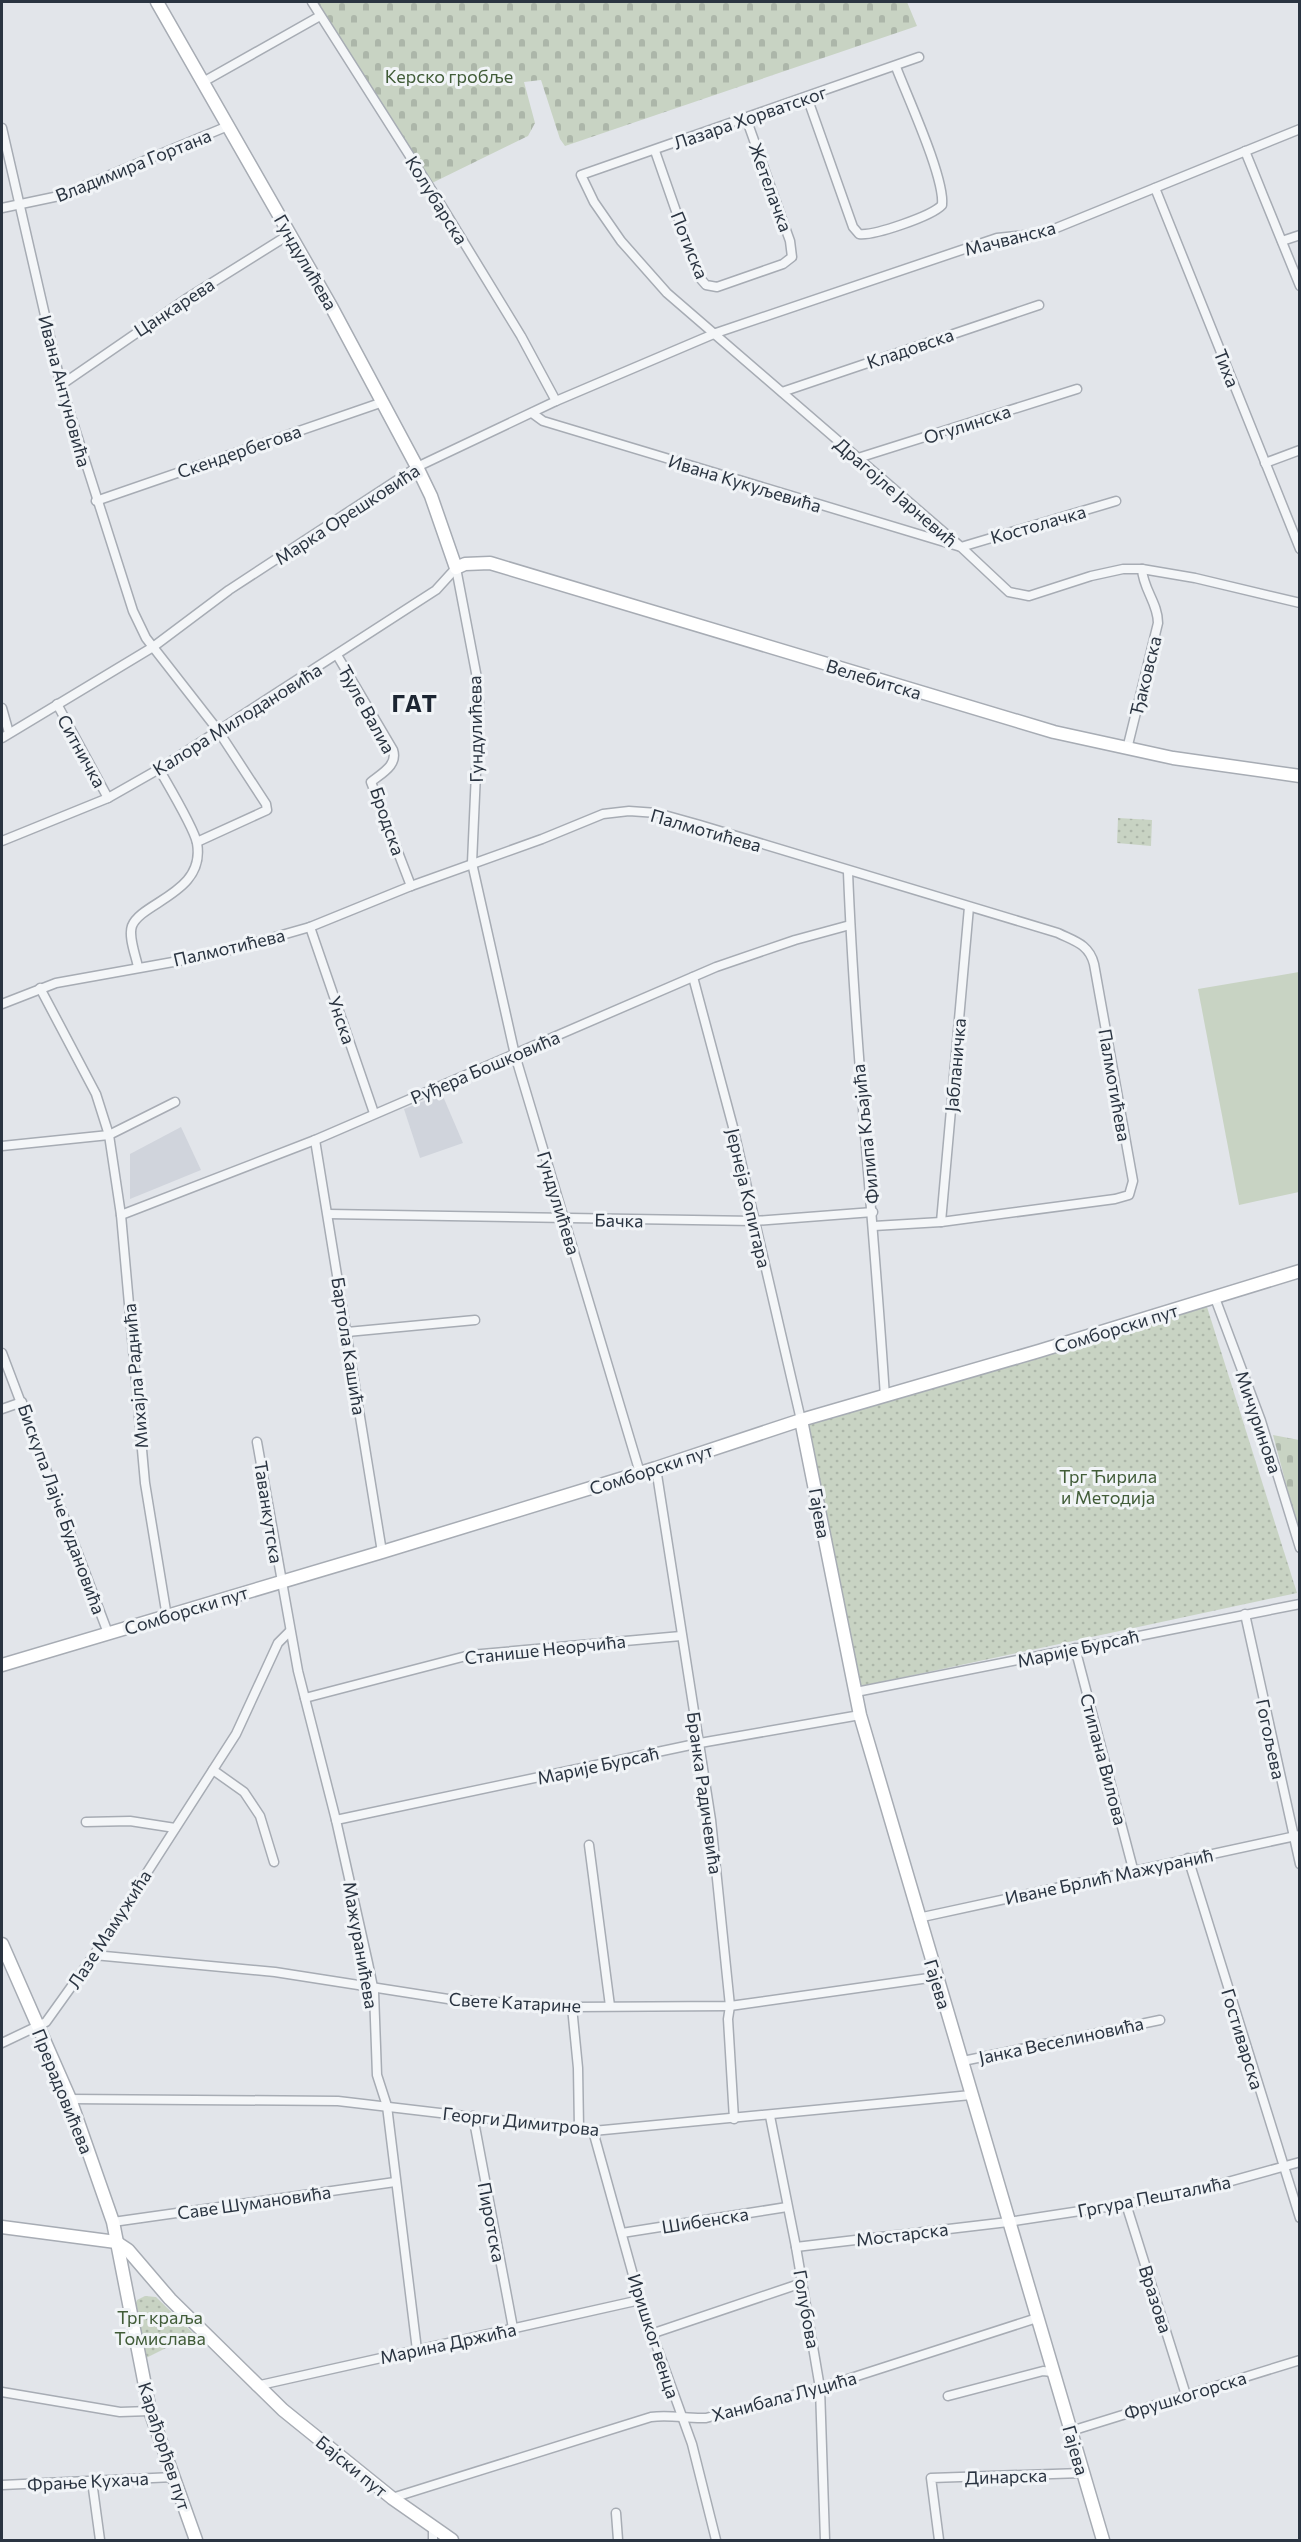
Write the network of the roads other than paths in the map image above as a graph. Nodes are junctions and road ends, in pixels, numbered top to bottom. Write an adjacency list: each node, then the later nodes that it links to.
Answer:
1 (157, 2): 6 (street, Гундулићева)
2 (312, 2): 3 (street, Колубарска)
3 (320, 16): 6 (street); 28 (street, Колубарска)
4 (919, 57): 5 (street, Лазара Хорватског)
5 (896, 67): 7 (street, Лазара Хорватског); 7 (street)
6 (204, 82): 9 (street, Гундулићева)
7 (807, 97): 8 (street, Лазара Хорватског)
8 (746, 118): 12 (street, Лазара Хорватског); 21 (street, Жетелачка)
9 (228, 126): 16 (street, Владимира Гортана); 18 (street, Гундулићева)
10 (2, 128): 16 (street, Ивана Антуновића)
11 (1299, 129): 13 (street, Мачванска)
12 (655, 151): 14 (street, Лазара Хорватског); 21 (street, Потиска)
13 (1245, 151): 15 (street, Мачванска); 20 (street)
14 (581, 175): 24 (street, Драгојле Јарневић)
15 (1155, 188): 24 (street, Мачванска); 33 (street, Тиха)
16 (19, 204): 17 (street, Владимира Гортана); 25 (street, Ивана Антуновића)
17 (2, 208)
18 (290, 234): 25 (street, Цанкарева); 29 (street, Гундулићева)
19 (1299, 235): 20 (street)
20 (1282, 242): 22 (street)
21 (792, 257)
22 (1299, 286)
23 (1039, 305): 27 (street, Кладовска)
24 (716, 333): 27 (street, Драгојле Јарневић); 28 (street, Марка Орешковића)
25 (61, 385): 35 (street, Ивана Антуновића)
26 (1077, 389): 32 (street, Огулинска)
27 (782, 392): 32 (street, Драгојле Јарневић)
28 (556, 401): 30 (street, Марка Орешковића)
29 (382, 402): 34 (street, Гундулићева); 35 (street, Скендербегова)
30 (532, 413): 34 (street, Марка Орешковића); 38 (street, Ивана Кукуљевића)
31 (1299, 450): 33 (street)
32 (858, 458): 37 (street, Драгојле Јарневић)
33 (1265, 463): 40 (street, Тиха)
34 (417, 467): 41 (street, Гундулићева); 44 (street, Марка Орешковића)
35 (96, 501): 44 (street, Ивана Антуновића)
36 (1116, 501): 39 (street, Костолачка)
37 (926, 518): 38 (street); 39 (street, Драгојле Јарневић)
38 (916, 534): 39 (street, Ивана Кукуљевића)
39 (961, 547): 42 (street, Драгојле Јарневић)
40 (1299, 549)
41 (456, 568): 45 (street, Калора Милодановића); 50 (street, Велебитска); 57 (street, Гундулићева)
42 (1142, 569): 43 (street, Драгојле Јарневић); 50 (street, Ђаковска)
43 (1299, 603)
44 (153, 647): 46 (street, Марка Орешковића); 48 (street, Ивана Антуновића)
45 (337, 655): 48 (street, Калора Милодановића); 51 (street, Ђуле Валиа)
46 (57, 704): 49 (street, Марка Орешковића); 54 (street, Ситничка)
47 (2, 708): 49 (street)
48 (218, 729): 52 (street, Калора Милодановића); 56 (street, Ивана Антуновића)
49 (5, 736)
50 (1127, 749): 53 (street, Велебитска)
51 (394, 763): 59 (street, Бродска)
52 (159, 769): 54 (street, Калора Милодановића); 56 (street)
53 (1299, 776)
54 (108, 798): 55 (street, Калора Милодановића)
55 (2, 841)
56 (197, 842): 63 (street)
57 (472, 863): 58 (street, Палмотићева); 59 (street, Палмотићева); 67 (street, Гундулићева)
58 (848, 872): 60 (street, Палмотићева); 61 (street, Филипа Кљајића)
59 (411, 886): 62 (street, Палмотићева)
60 (969, 907): 78 (street, Јабланичка); 78 (street, Палмотићева)
61 (850, 926): 64 (street, Руђера Бошковића); 73 (street, Филипа Кљајића)
62 (310, 927): 63 (street, Палмотићева); 69 (street, Унска)
63 (138, 967): 65 (street, Палмотићева)
64 (693, 977): 67 (street, Руђера Бошковића); 77 (street, Јернеја Копитара)
65 (40, 988): 66 (street, Палмотићева); 70 (street, Михајла Раднића)
66 (2, 1004)
67 (515, 1055): 69 (street, Руђера Бошковића); 76 (street, Гундулићева)
68 (175, 1102): 70 (street)
69 (374, 1113): 71 (street, Руђера Бошковића)
70 (109, 1135): 72 (street); 75 (street, Михајла Раднића)
71 (315, 1140): 74 (street, Бартола Кашића); 75 (street, Руђера Бошковића)
72 (2, 1146)
73 (873, 1212): 77 (street, Бачка); 79 (street, Филипа Кљајића)
74 (328, 1214): 76 (street, Бачка); 83 (street, Бартола Кашића)
75 (121, 1215): 97 (street, Михајла Раднића)
76 (564, 1219): 77 (street, Бачка); 91 (street, Гундулићева)
77 (754, 1221): 88 (street, Јернеја Копитара)
78 (941, 1222): 79 (street)
79 (874, 1226): 85 (street, Филипа Кљајића)
80 (1299, 1271): 81 (street, Сомборски пут)
81 (1215, 1298): 85 (street, Сомборски пут); 92 (street, Мичуринова)
82 (475, 1320): 83 (street)
83 (347, 1332): 93 (street, Бартола Кашића)
84 (2, 1353): 86 (street, Бискупа Лајче Будановића)
85 (885, 1397): 88 (street, Сомборски пут)
86 (22, 1402): 87 (street); 99 (street, Бискупа Лајче Будановића)
87 (2, 1409)
88 (801, 1420): 90 (street, Сомборски пут); 103 (street, Гајева)
89 (257, 1442): 94 (street, Таванкутска)
90 (656, 1468): 91 (street, Сомборски пут); 100 (street, Бранка Радичевића)
91 (640, 1473): 93 (street, Сомборски пут)
92 (1299, 1548)
93 (382, 1552): 94 (street, Сомборски пут)
94 (280, 1582): 97 (street, Сомборски пут); 98 (street, Мажуранићева)
95 (1299, 1605): 96 (street, Марије Бурсаћ)
96 (1245, 1614): 101 (street, Марије Бурсаћ); 111 (street, Гогољева)
97 (167, 1617): 99 (street, Сомборски пут)
98 (290, 1631): 104 (street, Мажуранићева); 107 (street, Лазе Мамужића)
99 (108, 1633): 102 (street, Сомборски пут)
100 (681, 1636): 104 (street, Станише Неорчића); 106 (street, Бранка Радичевића)
101 (1075, 1648): 103 (street, Марије Бурсаћ); 116 (street, Стипана Вилова)
102 (2, 1665)
103 (856, 1692): 105 (street, Гајева)
104 (305, 1698): 108 (street, Мажуранићева)
105 (860, 1715): 106 (street, Марије Бурсаћ); 117 (street, Гајева)
106 (700, 1743): 108 (street, Марије Бурсаћ); 123 (street, Бранка Радичевића)
107 (213, 1770): 110 (street, Лазе Мамужића); 114 (street)
108 (336, 1820): 121 (street, Мажуранићева)
109 (86, 1822): 110 (street)
110 (176, 1828): 119 (street, Лазе Мамужића)
111 (1296, 1836): 113 (street, Иване Брлић Мажуранић); 115 (street, Гогољева)
112 (590, 1845): 122 (street)
113 (1188, 1858): 116 (street, Иване Брлић Мажуранић); 138 (street, Гостиварска)
114 (274, 1862)
115 (1299, 1864)
116 (1133, 1869): 117 (street, Иване Брлић Мажуранић)
117 (918, 1918): 120 (street, Гајева)
118 (2, 1944): 126 (street, Прерадовићева)
119 (94, 1955): 121 (street, Свете Катарине); 126 (street, Лазе Мамужића)
120 (936, 1977): 123 (street, Свете Катарине); 128 (street, Гајева)
121 (372, 1986): 124 (street, Свете Катарине); 131 (street, Мажуранићева)
122 (610, 2006): 123 (street, Свете Катарине); 124 (street, Свете Катарине)
123 (730, 2006): 134 (street, Бранка Радичевића)
124 (572, 2007): 135 (street)
125 (1160, 2020): 128 (street, Јанка Веселиновића)
126 (37, 2027): 127 (street); 130 (street, Прерадовићева)
127 (2, 2043)
128 (963, 2061): 129 (street, Гајева)
129 (971, 2094): 133 (street, Георги Димитрова); 144 (street, Гајева)
130 (70, 2099): 131 (street, Георги Димитрова); 143 (street, Прерадовићева)
131 (387, 2106): 132 (street, Георги Димитрова); 139 (street, Мажуранићева)
132 (473, 2116): 135 (street, Георги Димитрова); 152 (street, Пиротска)
133 (770, 2116): 134 (street, Георги Димитрова); 141 (street, Голубова)
134 (734, 2119): 136 (street, Георги Димитрова)
135 (579, 2129): 136 (street, Георги Димитрова)
136 (593, 2131): 146 (street, Иришког венца)
137 (1299, 2162): 138 (street, Гргура Пешталића)
138 (1282, 2167): 140 (street, Гргура Пешталића); 142 (street, Гостиварска)
139 (396, 2182): 143 (street, Саве Шумановића); 154 (street, Мажуранићева)
140 (1126, 2204): 144 (street, Гргура Пешталића); 160 (street, Вразова)
141 (787, 2207): 146 (street, Шибенска); 148 (street, Голубова)
142 (1299, 2218)
143 (113, 2222): 147 (street, Прерадовићева)
144 (1008, 2222): 148 (street, Мостарска); 151 (street, Гајева)
145 (2, 2227): 147 (street)
146 (622, 2233): 150 (street, Иришког венца)
147 (116, 2242): 157 (street); 162 (street, Карађорђев пут)
148 (796, 2247): 149 (street, Голубова)
149 (802, 2283): 153 (street); 158 (street, Голубова)
150 (640, 2300): 152 (street, Марина Држића); 153 (street, Иришког венца)
151 (1037, 2318): 156 (street, Гајева); 158 (street, Ханибала Луцића)
152 (513, 2328): 154 (street, Марина Држића)
153 (651, 2334): 163 (street, Иришког венца)
154 (417, 2350): 157 (street, Марина Држића)
155 (1299, 2360): 160 (street, Фрушкогорска)
156 (1052, 2372): 161 (street); 164 (street, Гајева)
157 (256, 2386): 169 (street, Бајски пут)
158 (820, 2388): 163 (street, Ханибала Луцића); 178 (street, Голубова)
159 (2, 2392): 162 (street)
160 (1186, 2395): 164 (street, Фрушкогорска)
161 (948, 2396)
162 (150, 2411): 166 (street, Карађорђев пут)
163 (681, 2416): 169 (street, Ханибала Луцића); 177 (street, Иришког венца)
164 (1071, 2431): 165 (street, Гајева)
165 (1082, 2473): 179 (street, Динарска); 180 (street, Гајева)
166 (174, 2477): 167 (street, Фрање Кухача); 173 (street, Карађорђев пут)
167 (93, 2481): 168 (street, Фрање Кухача); 172 (street)
168 (2, 2485)
169 (392, 2498): 171 (street, Бајски пут)
170 (616, 2512): 176 (street)
171 (433, 2528): 174 (street); 175 (street, Бајски пут)
172 (100, 2541)
173 (196, 2541)
174 (433, 2541)
175 (452, 2541)
176 (618, 2541)
177 (716, 2541)
178 (825, 2541)
179 (939, 2541)
180 (1102, 2541)

